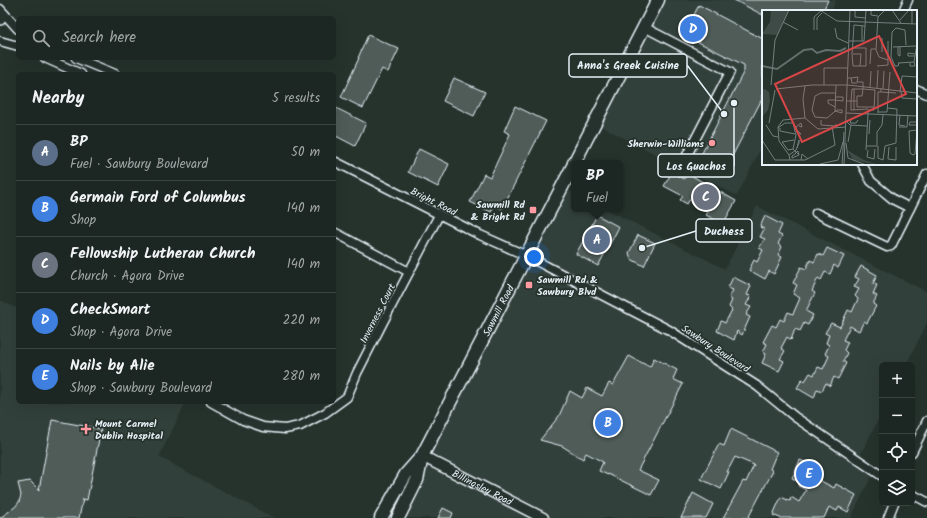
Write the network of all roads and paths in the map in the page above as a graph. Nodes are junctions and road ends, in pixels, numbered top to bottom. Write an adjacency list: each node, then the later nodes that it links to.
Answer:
1 (658, 0): 8 (main road, Sawmill Road)
2 (908, 0): 4 (street)
3 (0, 9): 7 (street)
4 (903, 10)
5 (0, 13): 6 (main road)
6 (0, 19)
7 (16, 27)
8 (644, 27): 17 (street); 18 (main road, Sawmill Road)
9 (0, 41): 10 (street)
10 (16, 45)
11 (50, 60): 13 (street)
12 (81, 60): 14 (street)
13 (76, 72)
14 (110, 72)
15 (917, 89): 16 (street)
16 (927, 94)
17 (686, 157)
18 (576, 160)
19 (336, 163): 25 (street, Bright Road)
20 (863, 165): 23 (street)
21 (571, 169): 27 (main road, Sawmill Road)
22 (927, 174): 23 (street)
23 (910, 208): 24 (street)
24 (816, 213)
25 (438, 215): 27 (street, Bright Road); 28 (street, Inverness Court)
26 (336, 233): 28 (street)
27 (527, 256): 32 (main road, Sawmill Road); 33 (street, Sawbury Boulevard)
28 (409, 272): 29 (street, Inverness Court)
29 (215, 404)
30 (927, 421): 31 (street)
31 (915, 446)
32 (422, 456): 37 (main road, Sawmill Road); 38 (main road, Sawmill Road); 39 (street, Billingsley Road)
33 (879, 474)
34 (915, 496): 35 (street)
35 (927, 502)
36 (893, 506): 40 (street)
37 (381, 518)
38 (398, 518)
39 (543, 518)
40 (888, 518)

